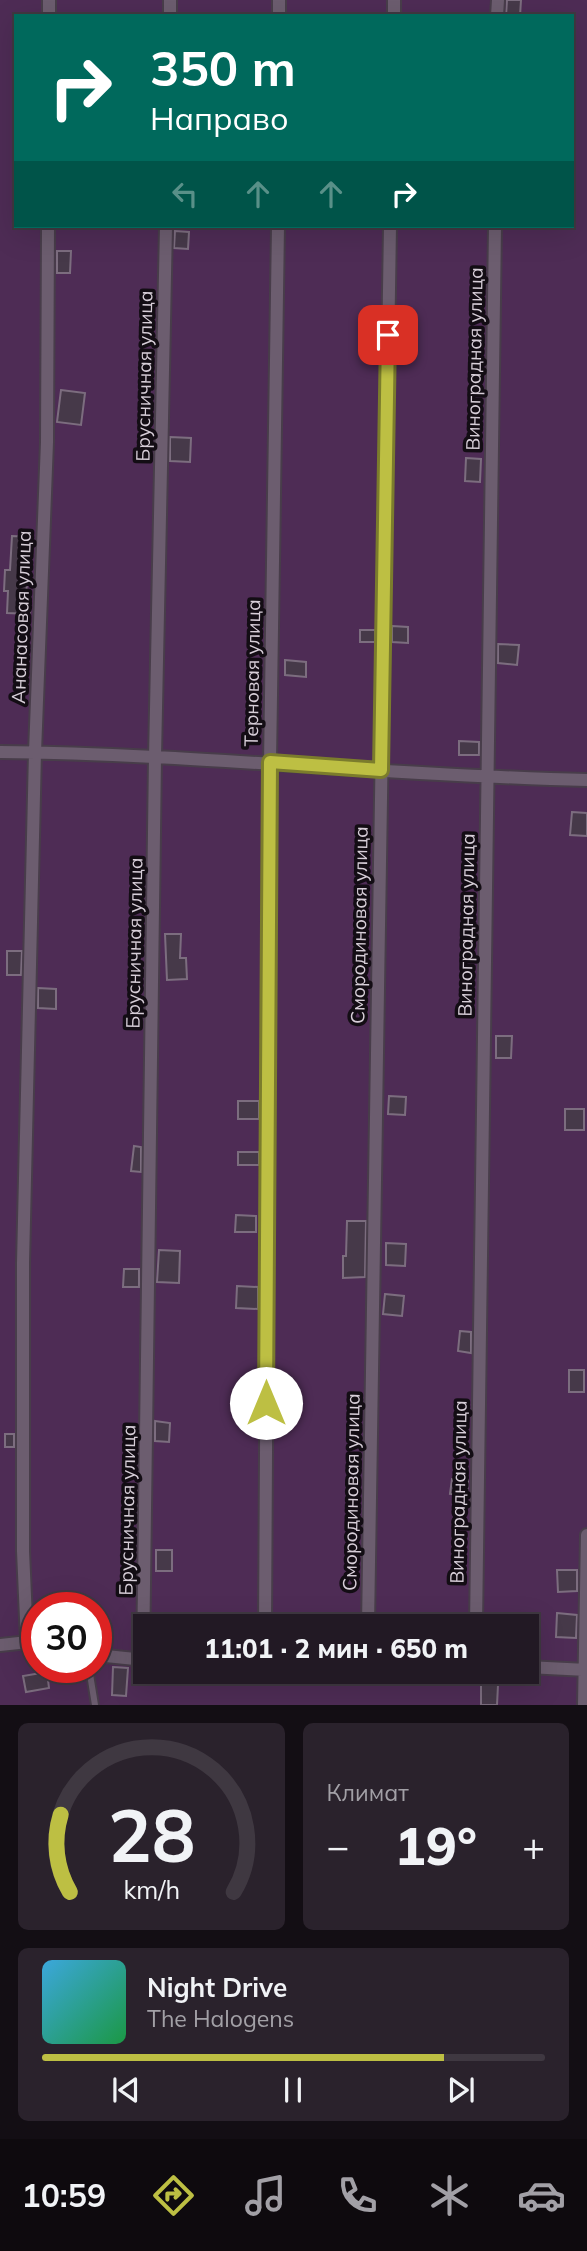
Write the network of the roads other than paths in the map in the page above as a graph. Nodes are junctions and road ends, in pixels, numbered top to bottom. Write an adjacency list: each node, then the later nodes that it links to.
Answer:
1 (48, 228): 7 (street, Ананасовая улица)
2 (166, 228): 8 (street, Брусничная улица)
3 (278, 228): 9 (street, Терновая улица)
4 (390, 228): 10 (street, Смородиновая улица)
5 (495, 228): 11 (street, Виноградная улица)
6 (0, 752): 7 (street)
7 (35, 752): 8 (street); 14 (street, Ананасовая улица)
8 (155, 757): 9 (street); 15 (street, Брусничная улица)
9 (270, 762): 10 (street); 16 (street, Терновая улица)
10 (381, 770): 11 (street); 17 (street, Смородиновая улица)
11 (487, 778): 12 (street); 18 (street, Виноградная улица)
12 (587, 780)
13 (587, 1535): 24 (street)
14 (27, 1592)
15 (145, 1614)
16 (265, 1614)
17 (368, 1614)
18 (476, 1614)
19 (21, 1643): 20 (street)
20 (0, 1645)
21 (112, 1657): 22 (street)
22 (133, 1659)
23 (539, 1668): 24 (street)
24 (587, 1670): 27 (street)
25 (91, 1683): 26 (lane)
26 (94, 1705)
27 (584, 1705)

